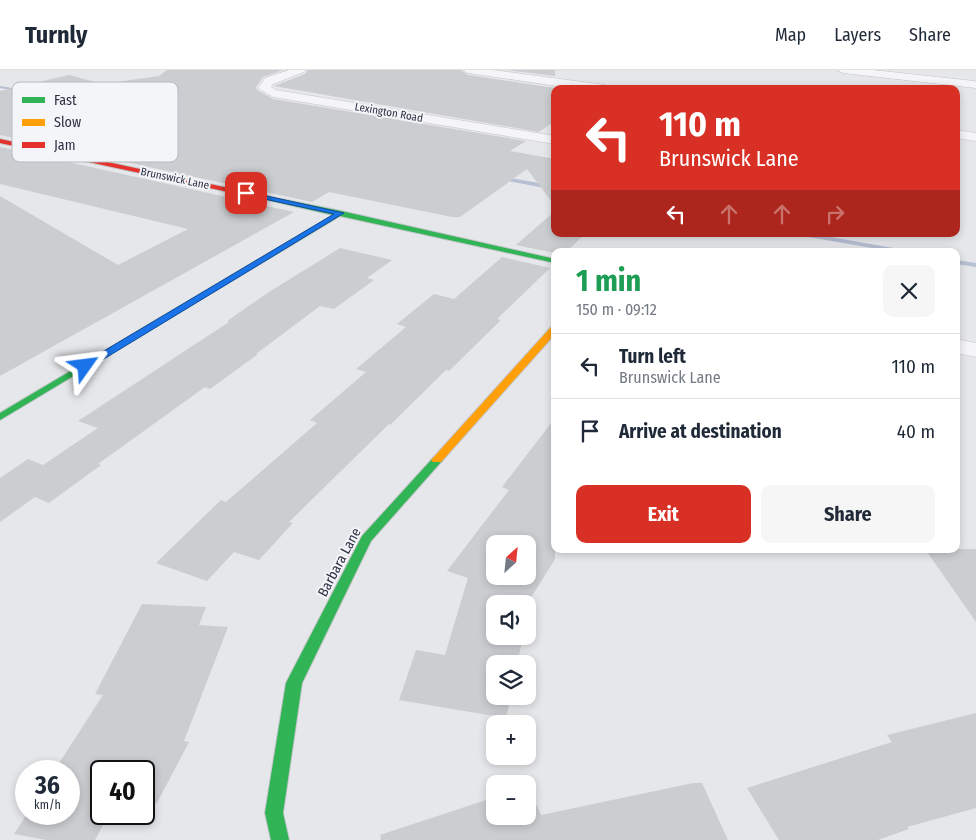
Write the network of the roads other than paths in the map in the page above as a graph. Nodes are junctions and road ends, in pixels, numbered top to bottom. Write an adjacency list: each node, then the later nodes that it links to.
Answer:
1 (300, 70): 8 (street, Lexington Road)
2 (468, 70): 5 (street)
3 (843, 70): 4 (street)
4 (973, 82)
5 (576, 85)
6 (960, 135): 7 (street)
7 (976, 137)
8 (551, 139)
9 (103, 162): 10 (street, Brunswick Lane)
10 (341, 213): 11 (street, Brunswick Lane); 15 (street)
11 (551, 260)
12 (551, 332): 16 (street, Barbara Lane)
13 (960, 347): 14 (street)
14 (976, 350)
15 (0, 417)
16 (280, 840)

